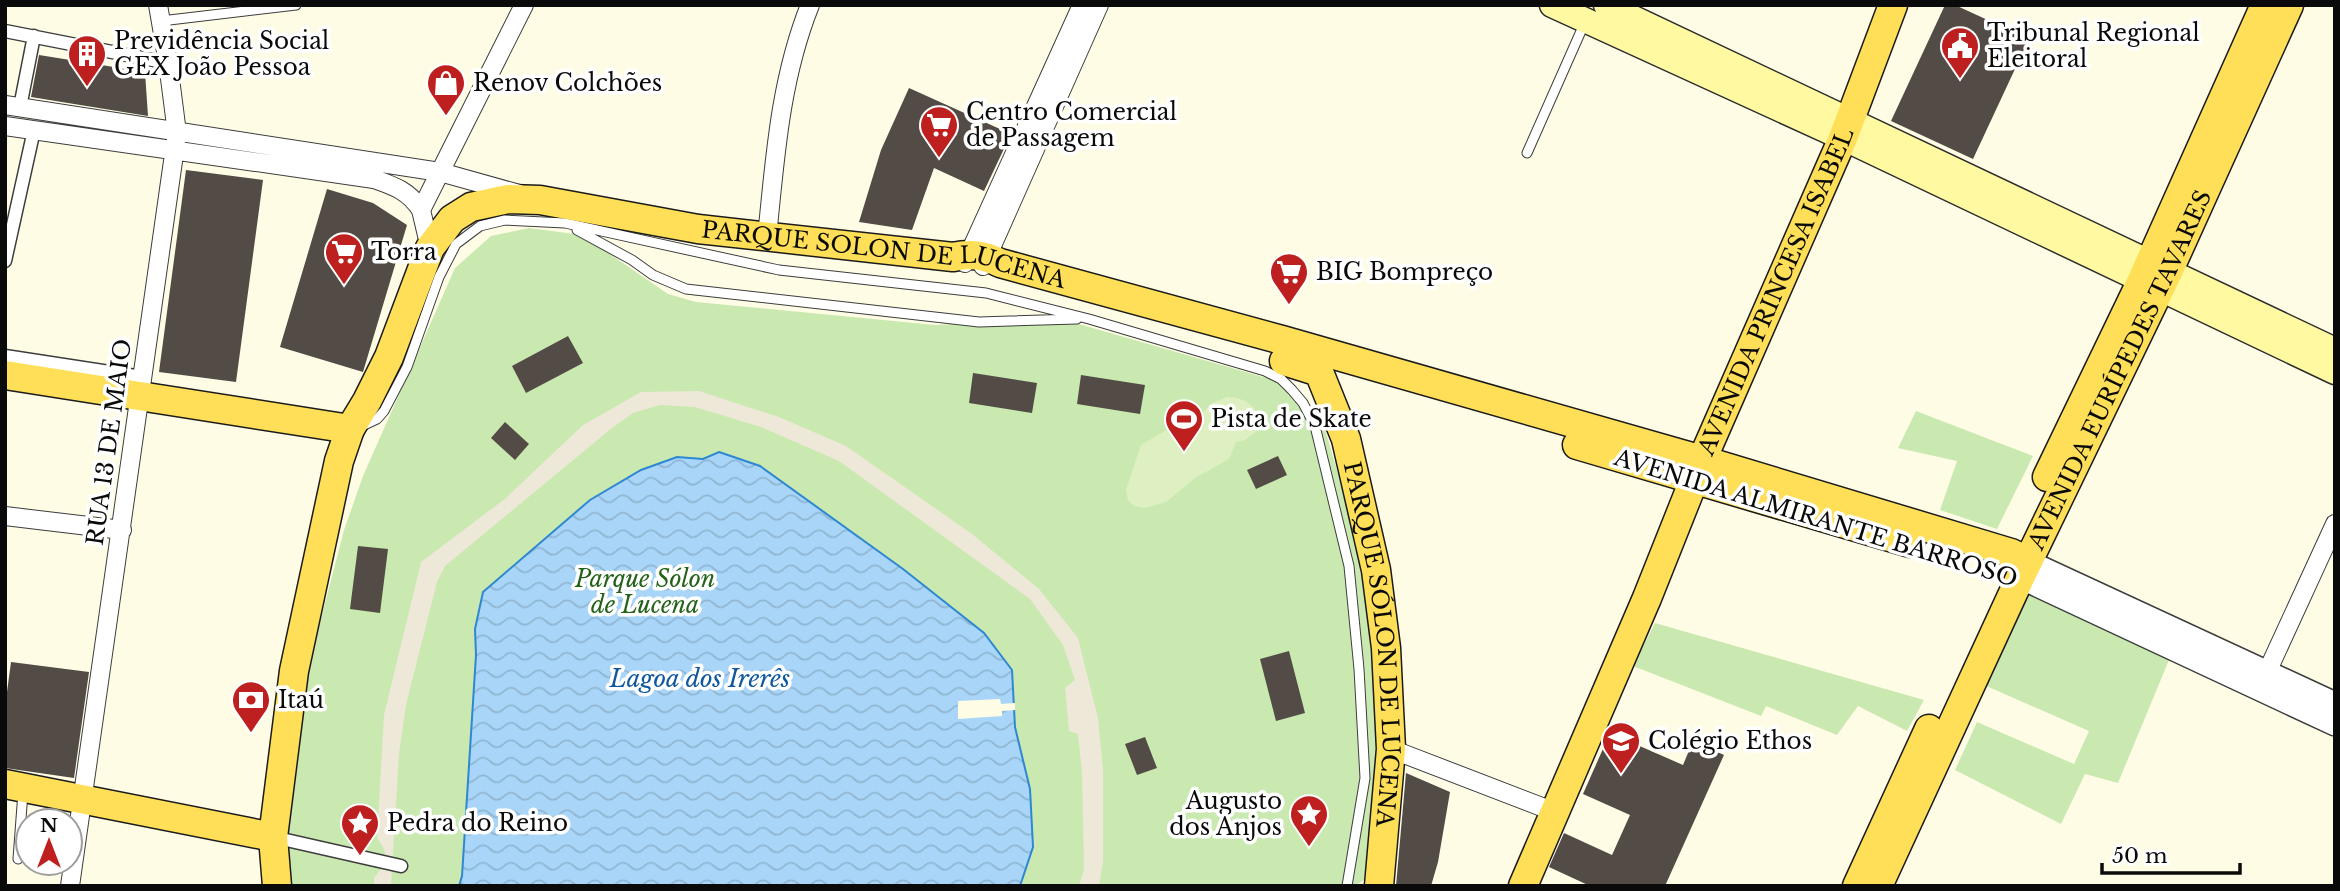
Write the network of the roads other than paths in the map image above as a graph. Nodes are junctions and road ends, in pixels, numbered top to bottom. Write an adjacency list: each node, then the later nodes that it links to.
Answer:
1 (296, 5): 11 (lane)
2 (524, 5): 24 (street)
3 (810, 5): 28 (street)
4 (1082, 5): 21 (street)
5 (1099, 5): 21 (street)
6 (1552, 5): 12 (main road)
7 (1606, 5): 18 (main road)
8 (1894, 5): 18 (main road, AVENIDA PRINCESA ISABEL)
9 (2265, 5): 32 (main road, AVENIDA EURÍPEDES TAVARES)
10 (2289, 5): 32 (main road, AVENIDA EURÍPEDES TAVARES)
11 (159, 13): 15 (street, RUA 13 DE MAIO)
12 (1586, 21): 18 (main road); 23 (lane)
13 (5, 30): 14 (street)
14 (34, 36): 15 (street); 16 (street)
15 (168, 63): 20 (street, RUA 13 DE MAIO)
16 (13, 106): 20 (street, PARQUE SOLON DE LUCENA)
17 (5, 126): 19 (street)
18 (1847, 129): 32 (main road); 41 (main road, AVENIDA PRINCESA ISABEL)
19 (34, 130): 22 (street); 31 (street)
20 (177, 133): 22 (street, RUA 13 DE MAIO); 24 (street, PARQUE SOLON DE LUCENA)
21 (1027, 146): 30 (street)
22 (174, 152): 26 (street); 39 (street, RUA 13 DE MAIO)
23 (1527, 153)
24 (440, 172): 25 (street, PARQUE SOLON DE LUCENA); 26 (street)
25 (540, 200): 28 (main road, PARQUE SOLON DE LUCENA); 29 (main road)
26 (421, 209): 29 (street)
27 (565, 223): 33 (lane); 33 (lane); 40 (lane)
28 (768, 237): 30 (main road, PARQUE SOLON DE LUCENA)
29 (430, 248): 40 (main road)
30 (971, 260): 36 (main road)
31 (5, 261)
32 (2155, 275): 34 (main road); 37 (main road); 45 (main road, AVENIDA EURÍPEDES TAVARES)
33 (1089, 319): 58 (lane)
34 (2335, 350)
35 (5, 356): 39 (street)
36 (1321, 363): 41 (main road, AVENIDA ALMIRANTE BARROSO); 49 (main road, PARQUE SÓLON DE LUCENA)
37 (2335, 372)
38 (5, 374): 39 (main road)
39 (136, 397): 40 (main road); 44 (street, RUA 13 DE MAIO)
40 (350, 429): 54 (main road)
41 (1698, 470): 45 (main road, AVENIDA ALMIRANTE BARROSO); 53 (main road, AVENIDA PRINCESA ISABEL)
42 (5, 516): 44 (street)
43 (2335, 524): 46 (street)
44 (122, 530): 51 (street, RUA 13 DE MAIO)
45 (2015, 566): 46 (street, AVENIDA ALMIRANTE BARROSO); 61 (main road, AVENIDA EURÍPEDES TAVARES); 62 (main road, AVENIDA EURÍPEDES TAVARES)
46 (2263, 681): 47 (street, AVENIDA ALMIRANTE BARROSO); 48 (street, AVENIDA ALMIRANTE BARROSO)
47 (2335, 704)
48 (2335, 725)
49 (1391, 749): 53 (street); 59 (main road, PARQUE SÓLON DE LUCENA)
50 (19, 788): 51 (main road); 52 (lane)
51 (83, 799): 54 (main road); 56 (street, RUA 13 DE MAIO)
52 (19, 807)
53 (1555, 812): 60 (main road, AVENIDA PRINCESA ISABEL)
54 (273, 836): 55 (street); 57 (main road)
55 (401, 866)
56 (70, 886)
57 (277, 886)
58 (1347, 886)
59 (1379, 886)
60 (1523, 886)
61 (1857, 886)
62 (1878, 886)

